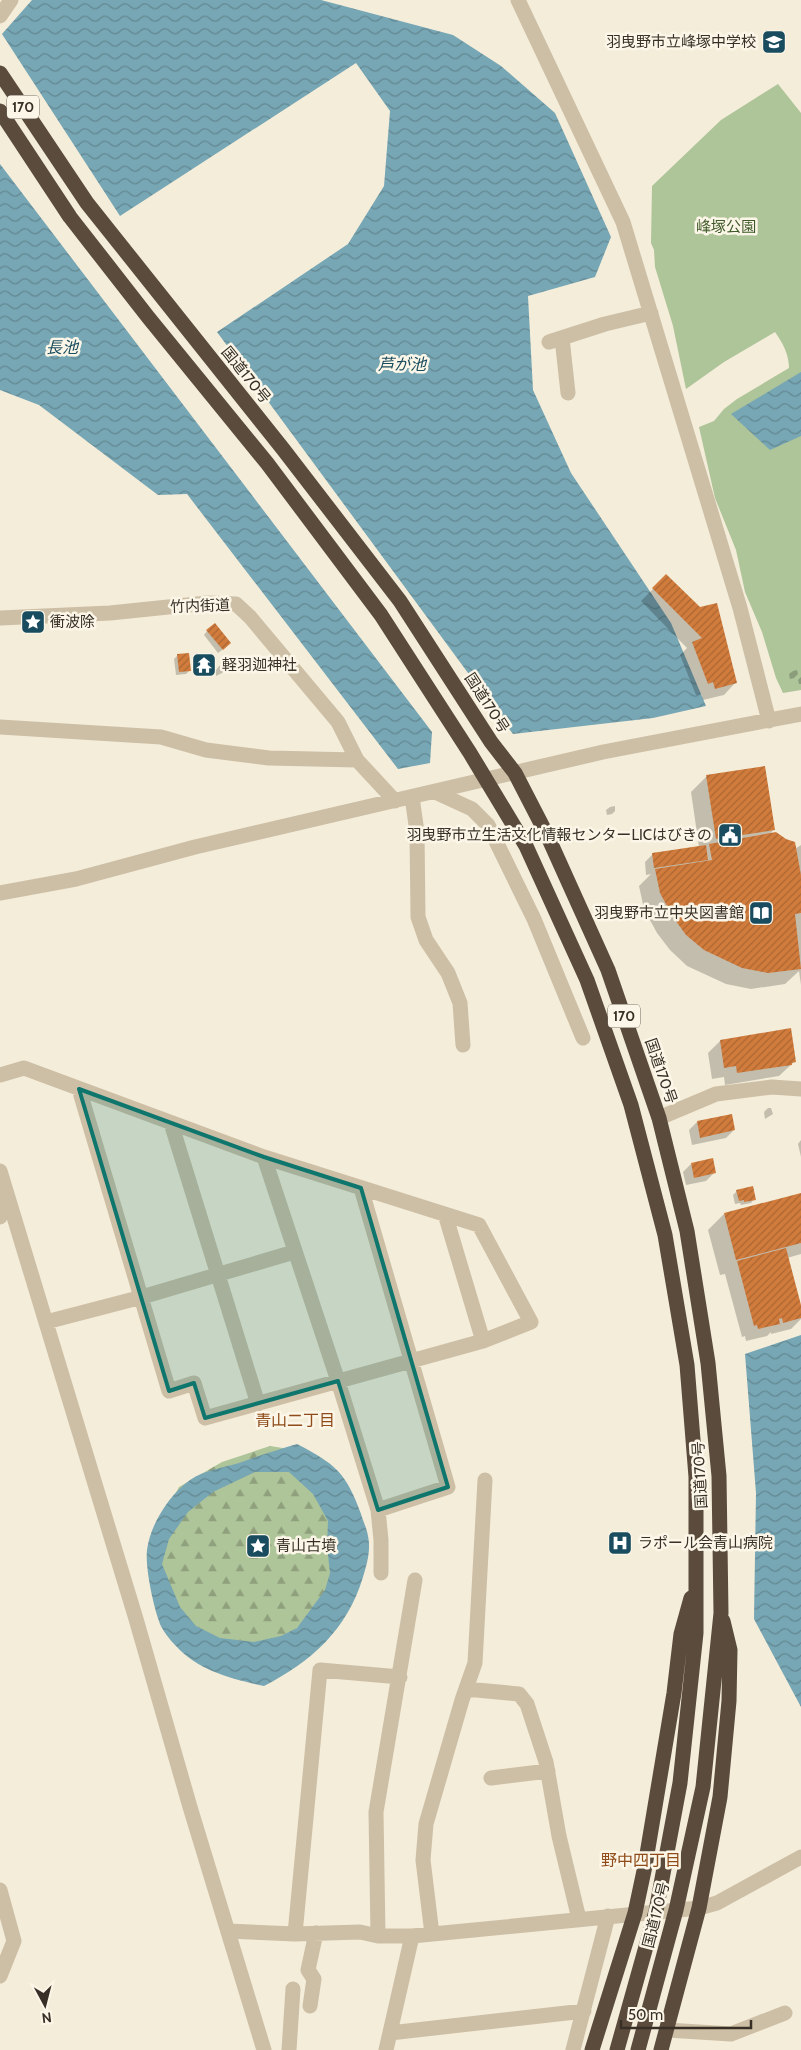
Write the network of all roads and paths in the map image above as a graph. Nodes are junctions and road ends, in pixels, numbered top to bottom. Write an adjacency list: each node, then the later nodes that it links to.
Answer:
1 (11, 0): 3 (street)
2 (518, 0): 6 (street)
3 (0, 16)
4 (0, 73): 13 (highway, 国道170号 / 170)
5 (0, 111): 14 (highway, 国道170号 / 170)
6 (651, 313): 7 (street); 10 (street)
7 (568, 393)
8 (0, 618): 12 (street, 竹内街道)
9 (801, 714): 10 (street)
10 (769, 720): 13 (street)
11 (0, 727): 12 (street)
12 (357, 760): 17 (street, 竹内街道)
13 (515, 773): 14 (street); 24 (highway, 国道170号 / 170)
14 (486, 780): 15 (street); 43 (highway, 国道170号 / 170)
15 (435, 792): 16 (street); 19 (street)
16 (412, 797): 17 (street); 20 (street)
17 (396, 801): 18 (street)
18 (0, 893)
19 (583, 1038)
20 (464, 1045)
21 (0, 1075): 22 (street)
22 (79, 1089): 25 (street); 34 (street)
23 (801, 1089): 24 (street)
24 (659, 1118): 45 (highway, 国道170号 / 170)
25 (171, 1123): 26 (street); 33 (street)
26 (264, 1157): 28 (street); 32 (street)
27 (0, 1171): 29 (street)
28 (361, 1188): 30 (street); 37 (street)
29 (7, 1194): 31 (street); 35 (street)
30 (445, 1214): 36 (street); 36 (street)
31 (0, 1217)
32 (294, 1252): 33 (street); 38 (street)
33 (217, 1275): 34 (street); 39 (street)
34 (142, 1297): 35 (street); 39 (street)
35 (46, 1322): 58 (street)
36 (483, 1341): 37 (street)
37 (412, 1362): 38 (street); 41 (street)
38 (338, 1381): 39 (street); 41 (street)
39 (258, 1404)
40 (485, 1480): 47 (street)
41 (378, 1510): 42 (street)
42 (381, 1572)
43 (696, 1579): 54 (highway, 国道170号 / 170); 55 (highway)
44 (415, 1580): 46 (street)
45 (721, 1613): 52 (highway); 53 (highway, 国道170号 / 170)
46 (400, 1677): 60 (street); 62 (street)
47 (466, 1689): 48 (street); 61 (street)
48 (548, 1771): 49 (street); 57 (street)
49 (491, 1778)
50 (801, 1857): 52 (street)
51 (0, 1890): 64 (street)
52 (700, 1908): 53 (street); 69 (highway)
53 (676, 1910): 54 (street); 77 (highway, 国道170号 / 170)
54 (656, 1911): 55 (street); 76 (highway, 国道170号 / 170)
55 (635, 1913): 56 (street); 75 (highway)
56 (608, 1916): 57 (street); 67 (street)
57 (578, 1919): 61 (street)
58 (228, 1931): 60 (street); 71 (street)
59 (316, 1933): 60 (street); 62 (street); 66 (street)
60 (295, 1934)
61 (432, 1934): 63 (street)
62 (378, 1936): 63 (street)
63 (412, 1936): 70 (street)
64 (0, 1976)
65 (294, 1989): 72 (street)
66 (310, 2006)
67 (584, 2011): 70 (street); 74 (street)
68 (785, 2014): 69 (street)
69 (667, 2030): 78 (highway)
70 (390, 2033): 73 (street)
71 (264, 2050)
72 (289, 2050)
73 (386, 2050)
74 (573, 2050)
75 (592, 2050)
76 (617, 2050)
77 (638, 2050)
78 (661, 2050)

